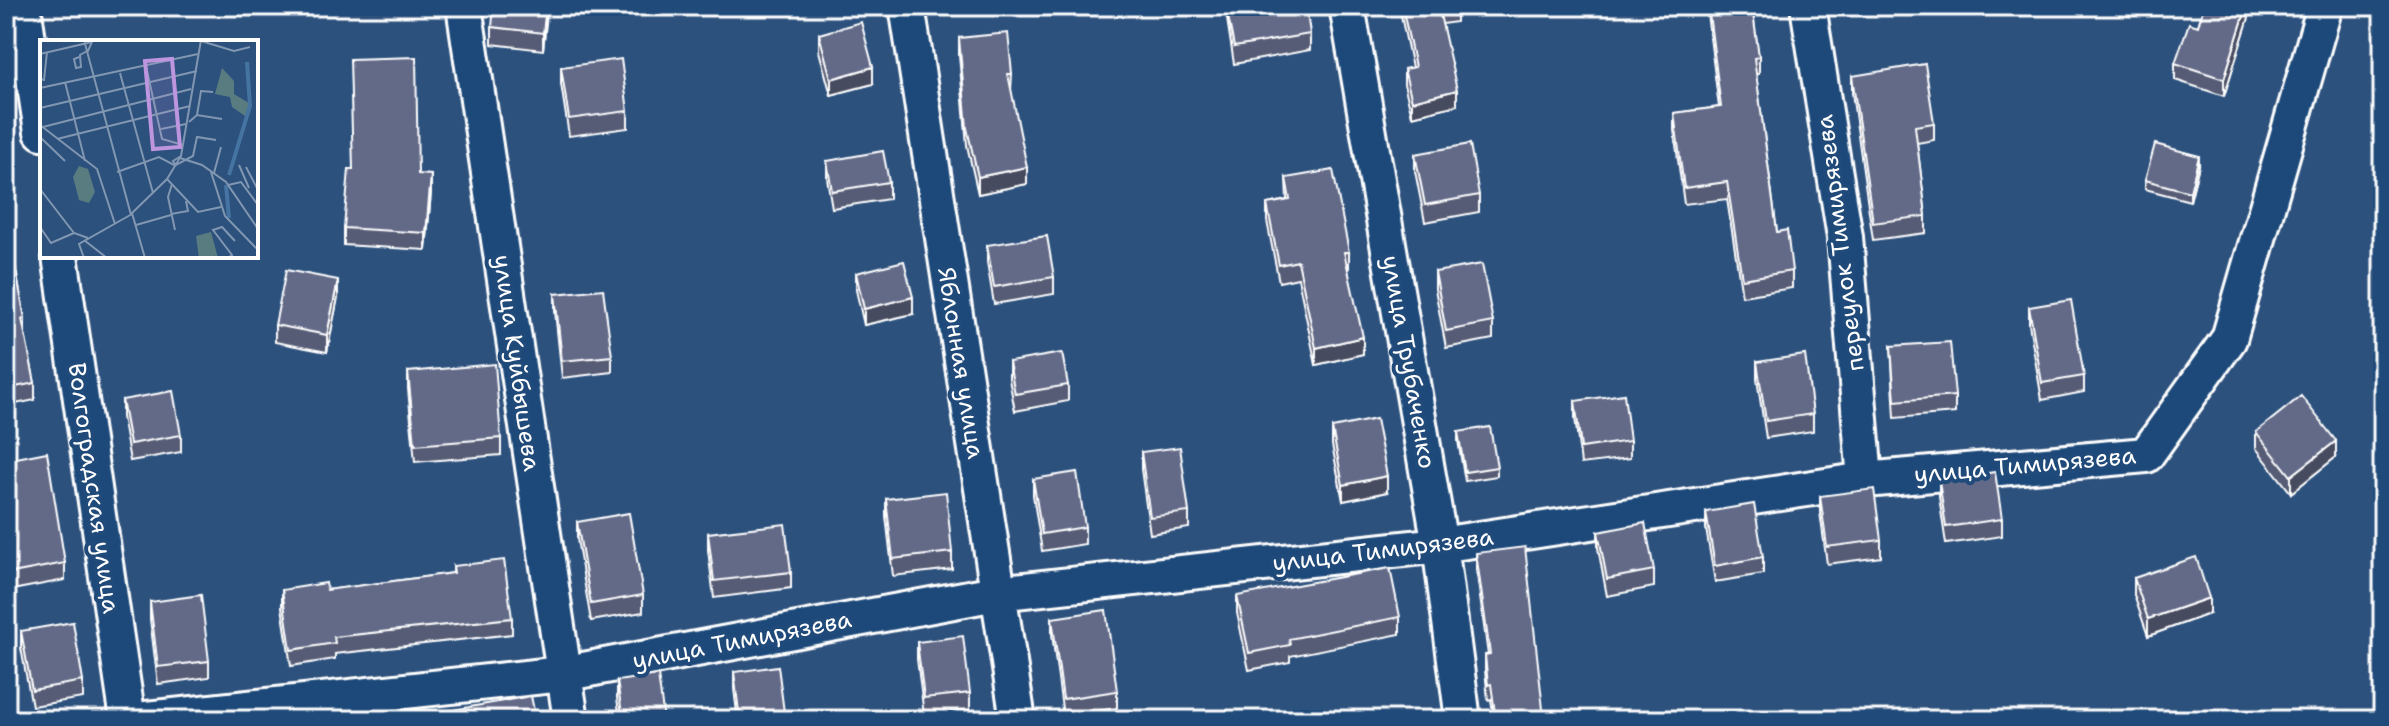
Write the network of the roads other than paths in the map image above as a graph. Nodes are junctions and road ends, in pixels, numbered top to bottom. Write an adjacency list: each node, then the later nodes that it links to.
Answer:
1 (23, 6): 7 (street)
2 (464, 6): 12 (street, улица Куйбышева)
3 (907, 6): 11 (street, Яблонная улица)
4 (1347, 6): 10 (street, улица Трубаченко)
5 (1808, 6): 9 (street, переулок Тимирязева)
6 (2325, 6): 9 (street, улица Тимирязева)
7 (40, 119)
8 (60, 258): 13 (street, Волгоградская улица)
9 (1865, 480): 10 (street, улица Тимирязева)
10 (1440, 545): 11 (street, улица Тимирязева); 17 (street, улица Трубаченко)
11 (996, 593): 12 (street, улица Тимирязева); 16 (street, Яблонная улица)
12 (562, 674): 14 (street, улица Тимирязева); 15 (street, улица Куйбышева)
13 (128, 720)
14 (137, 720)
15 (571, 720)
16 (1018, 720)
17 (1463, 720)

